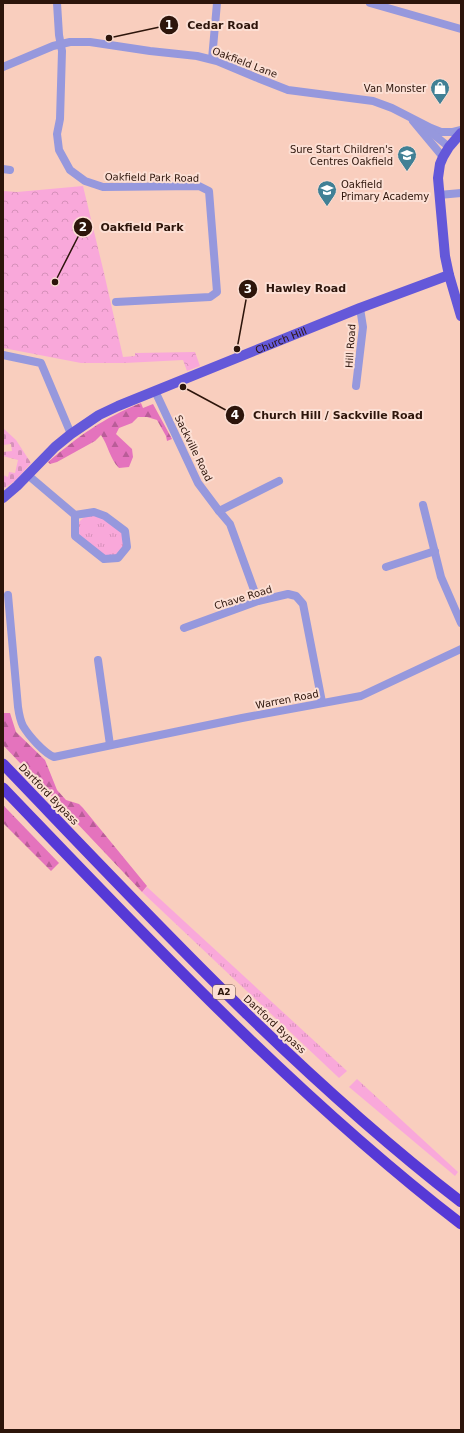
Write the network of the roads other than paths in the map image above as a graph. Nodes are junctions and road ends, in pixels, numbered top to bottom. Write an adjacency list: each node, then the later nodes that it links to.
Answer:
1 (57, 3): 5 (street)
2 (218, 3): 6 (street)
3 (370, 3): 4 (street)
4 (461, 29)
5 (61, 43): 6 (street, Oakfield Lane); 7 (street, Oakfield Lane); 16 (street, Oakfield Park Road)
6 (212, 59): 8 (street, Oakfield Lane)
7 (3, 66)
8 (409, 116): 9 (street, Oakfield Lane); 11 (street, Oakfield Lane); 12 (street, Oakfield Lane)
9 (461, 130)
10 (461, 133): 11 (main road)
11 (449, 146): 12 (main road)
12 (443, 157): 14 (main road)
13 (461, 193): 14 (street)
14 (439, 195): 15 (main road)
15 (449, 275): 17 (main road, Church Hill); 18 (main road)
16 (116, 302)
17 (360, 308): 20 (street, Hill Road); 21 (main road, Church Hill)
18 (461, 316)
19 (3, 355): 22 (street)
20 (356, 386)
21 (155, 391): 22 (main road, Church Hill); 27 (street, Sackville Road)
22 (71, 434): 23 (main road, Church Hill)
23 (29, 476): 25 (main road, Church Hill); 28 (street)
24 (279, 481): 27 (street)
25 (3, 498)
26 (423, 505): 29 (street)
27 (219, 511): 32 (street, Sackville Road)
28 (75, 515): 28 (street)
29 (435, 550): 30 (street); 33 (street)
30 (386, 567)
31 (8, 595): 38 (street, Warren Road)
32 (258, 601): 34 (street, Chave Road); 37 (street, Chave Road)
33 (461, 623)
34 (184, 628)
35 (461, 649): 37 (street, Warren Road)
36 (98, 660): 38 (street)
37 (322, 702): 38 (street, Warren Road)
38 (110, 745)
39 (3, 764): 41 (highway, Dartford Bypass / A2)
40 (3, 788): 42 (highway, A2)
41 (461, 1202)
42 (461, 1224)

